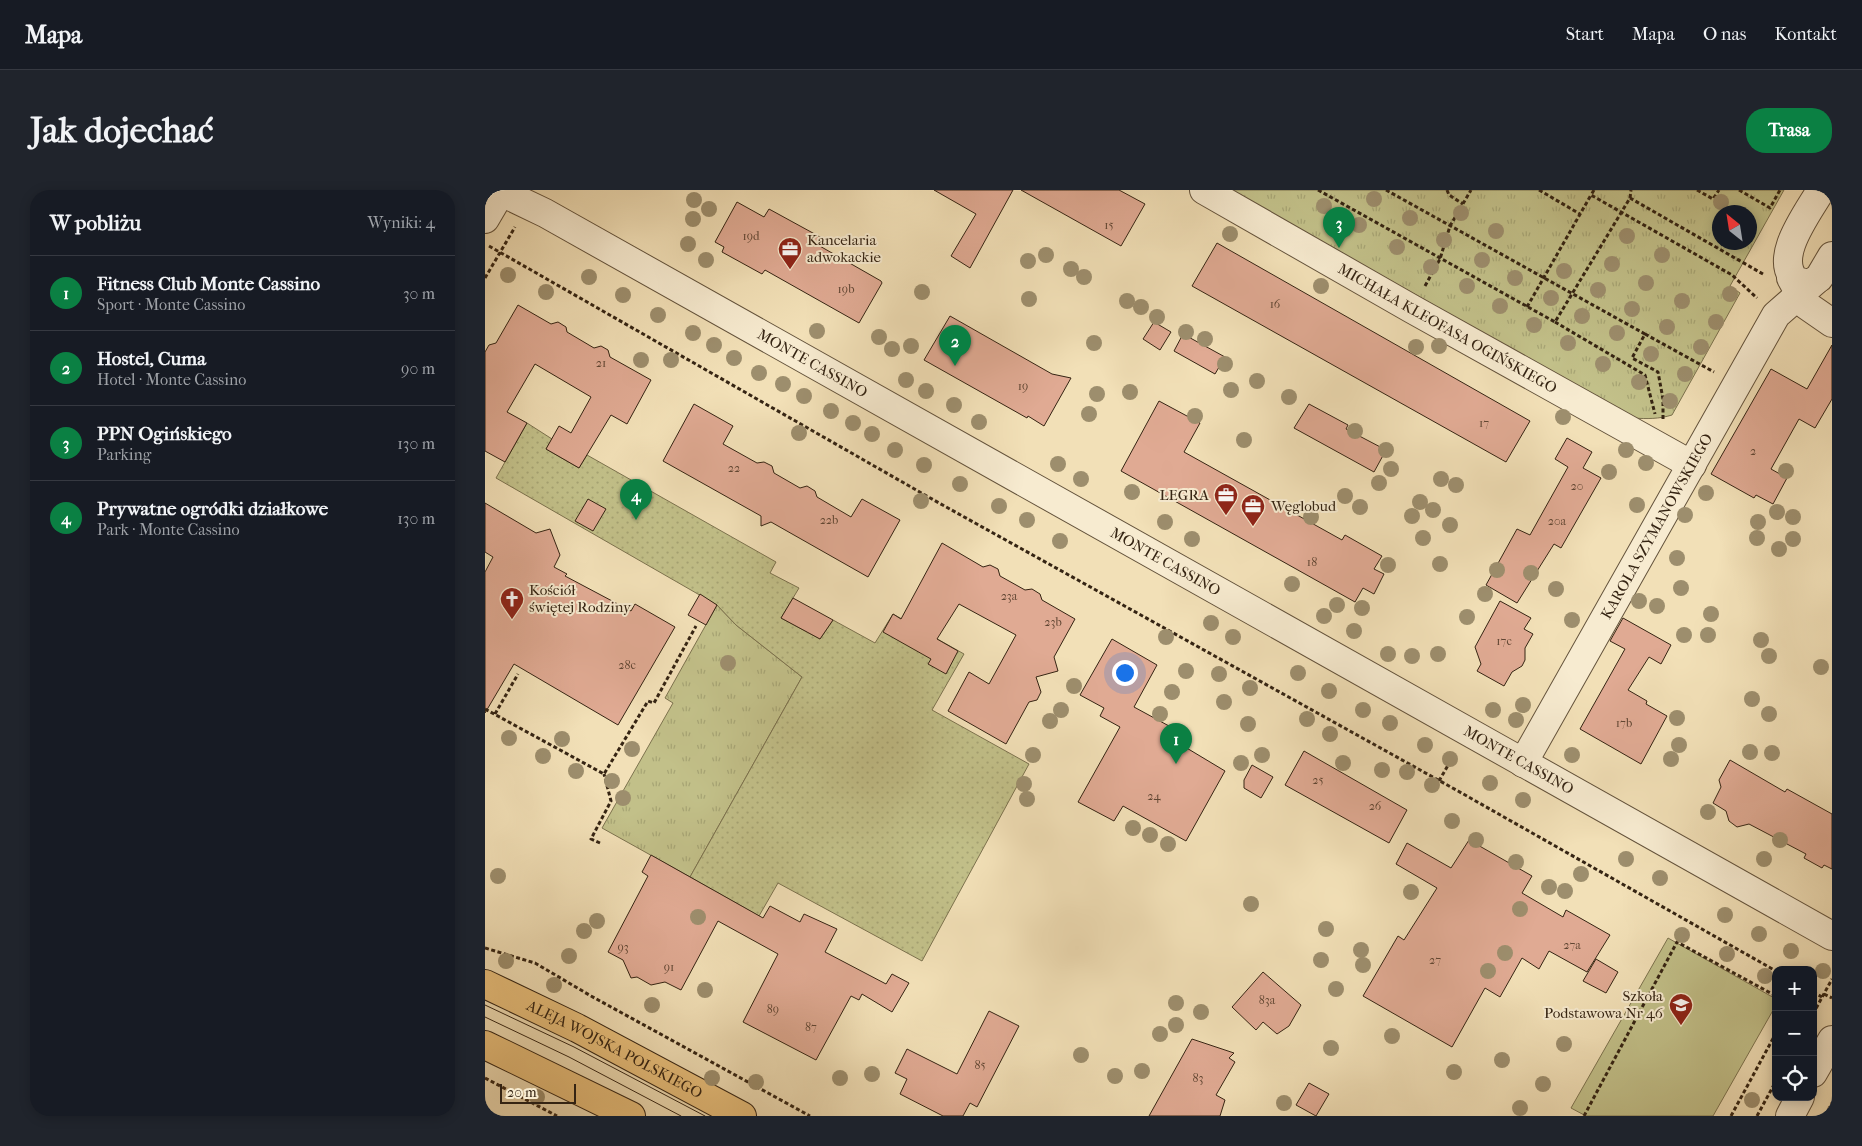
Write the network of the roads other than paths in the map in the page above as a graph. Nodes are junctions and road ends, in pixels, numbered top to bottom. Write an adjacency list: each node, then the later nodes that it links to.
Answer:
1 (1205, 190): 8 (street, MICHAŁA KLEOFASA OGIŃSKIEGO)
2 (1821, 190): 6 (street)
3 (500, 191): 4 (street); 9 (street, MONTE CASSINO)
4 (485, 219)
5 (1832, 256): 6 (street, KAROLA SZYMANOWSKIEGO)
6 (1801, 283): 7 (street); 8 (street, KAROLA SZYMANOWSKIEGO)
7 (1832, 323)
8 (1692, 465): 9 (street, KAROLA SZYMANOWSKIEGO)
9 (1523, 762): 10 (street, MONTE CASSINO)
10 (1832, 936)
11 (485, 984): 17 (main road, ALEJA WOJSKA POLSKIEGO)
12 (1832, 1040): 14 (street)
13 (485, 1045): 16 (main road)
14 (1817, 1066)
15 (1798, 1101): 18 (street)
16 (631, 1116)
17 (742, 1116)
18 (1790, 1116)

